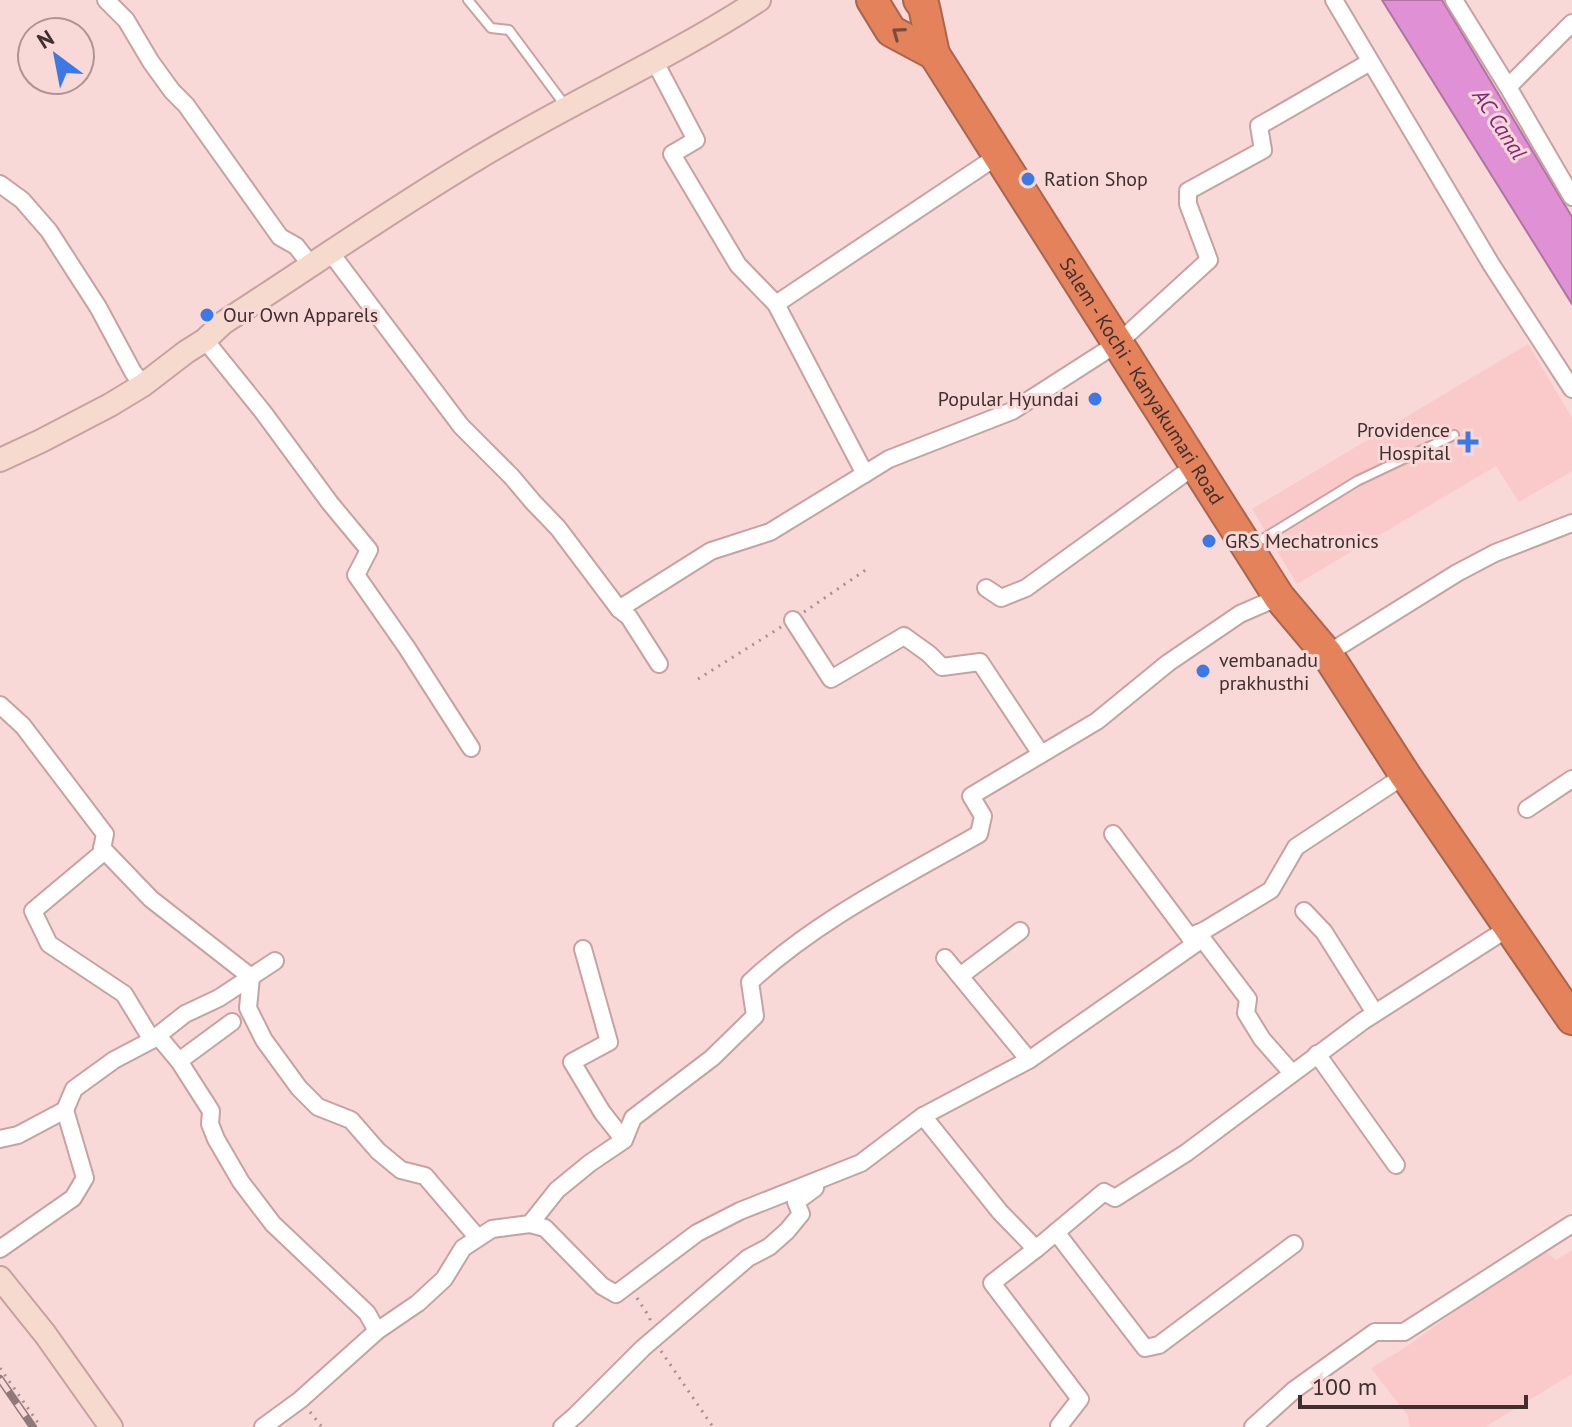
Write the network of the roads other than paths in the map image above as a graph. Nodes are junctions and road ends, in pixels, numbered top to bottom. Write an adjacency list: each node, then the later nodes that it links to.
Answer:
1 (106, 0): 18 (street)
2 (468, 0): 13 (lane)
3 (759, 0): 10 (street)
4 (872, 0): 9 (highway, one-way to 4)
5 (919, 0): 9 (highway)
6 (1334, 0): 11 (street)
7 (1454, 0): 12 (street)
8 (1572, 23): 12 (street)
9 (934, 54): 14 (highway, Salem - Kochi - Kanyakumari Road)
10 (655, 62): 13 (street); 19 (street)
11 (1370, 62): 21 (street); 23 (street)
12 (1508, 87): 16 (street)
13 (568, 108): 17 (street)
14 (999, 155): 19 (street); 21 (highway, Salem - Kochi - Kanyakumari Road)
15 (0, 184): 22 (street)
16 (1572, 197)
17 (330, 252): 18 (street); 32 (street)
18 (311, 265): 20 (street)
19 (776, 304): 27 (street)
20 (205, 340): 22 (street); 37 (street)
21 (1118, 343): 26 (highway, Salem - Kochi - Kanyakumari Road); 27 (street)
22 (143, 385): 25 (street)
23 (1572, 389)
24 (1454, 435): 29 (lane)
25 (0, 460)
26 (1196, 465): 29 (highway, Salem - Kochi - Kanyakumari Road); 30 (street)
27 (865, 474): 32 (street)
28 (1572, 523): 34 (street)
29 (1249, 548): 31 (highway, Salem - Kochi - Kanyakumari Road)
30 (986, 588)
31 (1279, 597): 34 (highway, Salem - Kochi - Kanyakumari Road); 38 (street)
32 (619, 609): 35 (street)
33 (793, 620): 38 (street)
34 (1327, 654): 39 (highway, Salem - Kochi - Kanyakumari Road)
35 (659, 664)
36 (0, 705): 43 (street)
37 (471, 748)
38 (1041, 754): 64 (street)
39 (1405, 775): 45 (highway, Salem - Kochi - Kanyakumari Road); 47 (street)
40 (1572, 779): 41 (street)
41 (1527, 809)
42 (1113, 834): 47 (street)
43 (102, 848): 52 (street); 56 (street)
44 (1304, 911): 53 (street)
45 (1510, 927): 53 (street); 54 (highway, Salem - Kochi - Kanyakumari Road)
46 (1020, 931): 51 (street)
47 (1194, 935): 58 (street); 60 (street)
48 (583, 949): 64 (street)
49 (945, 958): 51 (street)
50 (275, 961): 52 (street)
51 (960, 976): 58 (street)
52 (251, 977): 56 (street); 70 (street)
53 (1375, 1013): 57 (street)
54 (1572, 1019)
55 (232, 1022): 59 (street)
56 (155, 1038): 59 (street); 61 (street)
57 (1317, 1054): 60 (street); 65 (street)
58 (1029, 1060): 62 (street)
59 (179, 1061): 75 (street)
60 (1292, 1073): 69 (street)
61 (65, 1110): 63 (street); 72 (street)
62 (923, 1116): 66 (street); 73 (street)
63 (0, 1139)
64 (624, 1140): 67 (street)
65 (1396, 1165)
66 (835, 1173): 67 (street); 79 (street)
67 (530, 1224): 70 (street)
68 (1572, 1224): 80 (street)
69 (1056, 1232): 71 (street); 73 (street)
70 (478, 1238): 75 (street)
71 (1294, 1244)
72 (0, 1249)
73 (1036, 1249): 76 (street)
74 (0, 1278): 77 (street)
75 (377, 1331): 78 (street)
76 (1059, 1426)
77 (111, 1427)
78 (263, 1427)
79 (562, 1427)
80 (1253, 1427)

